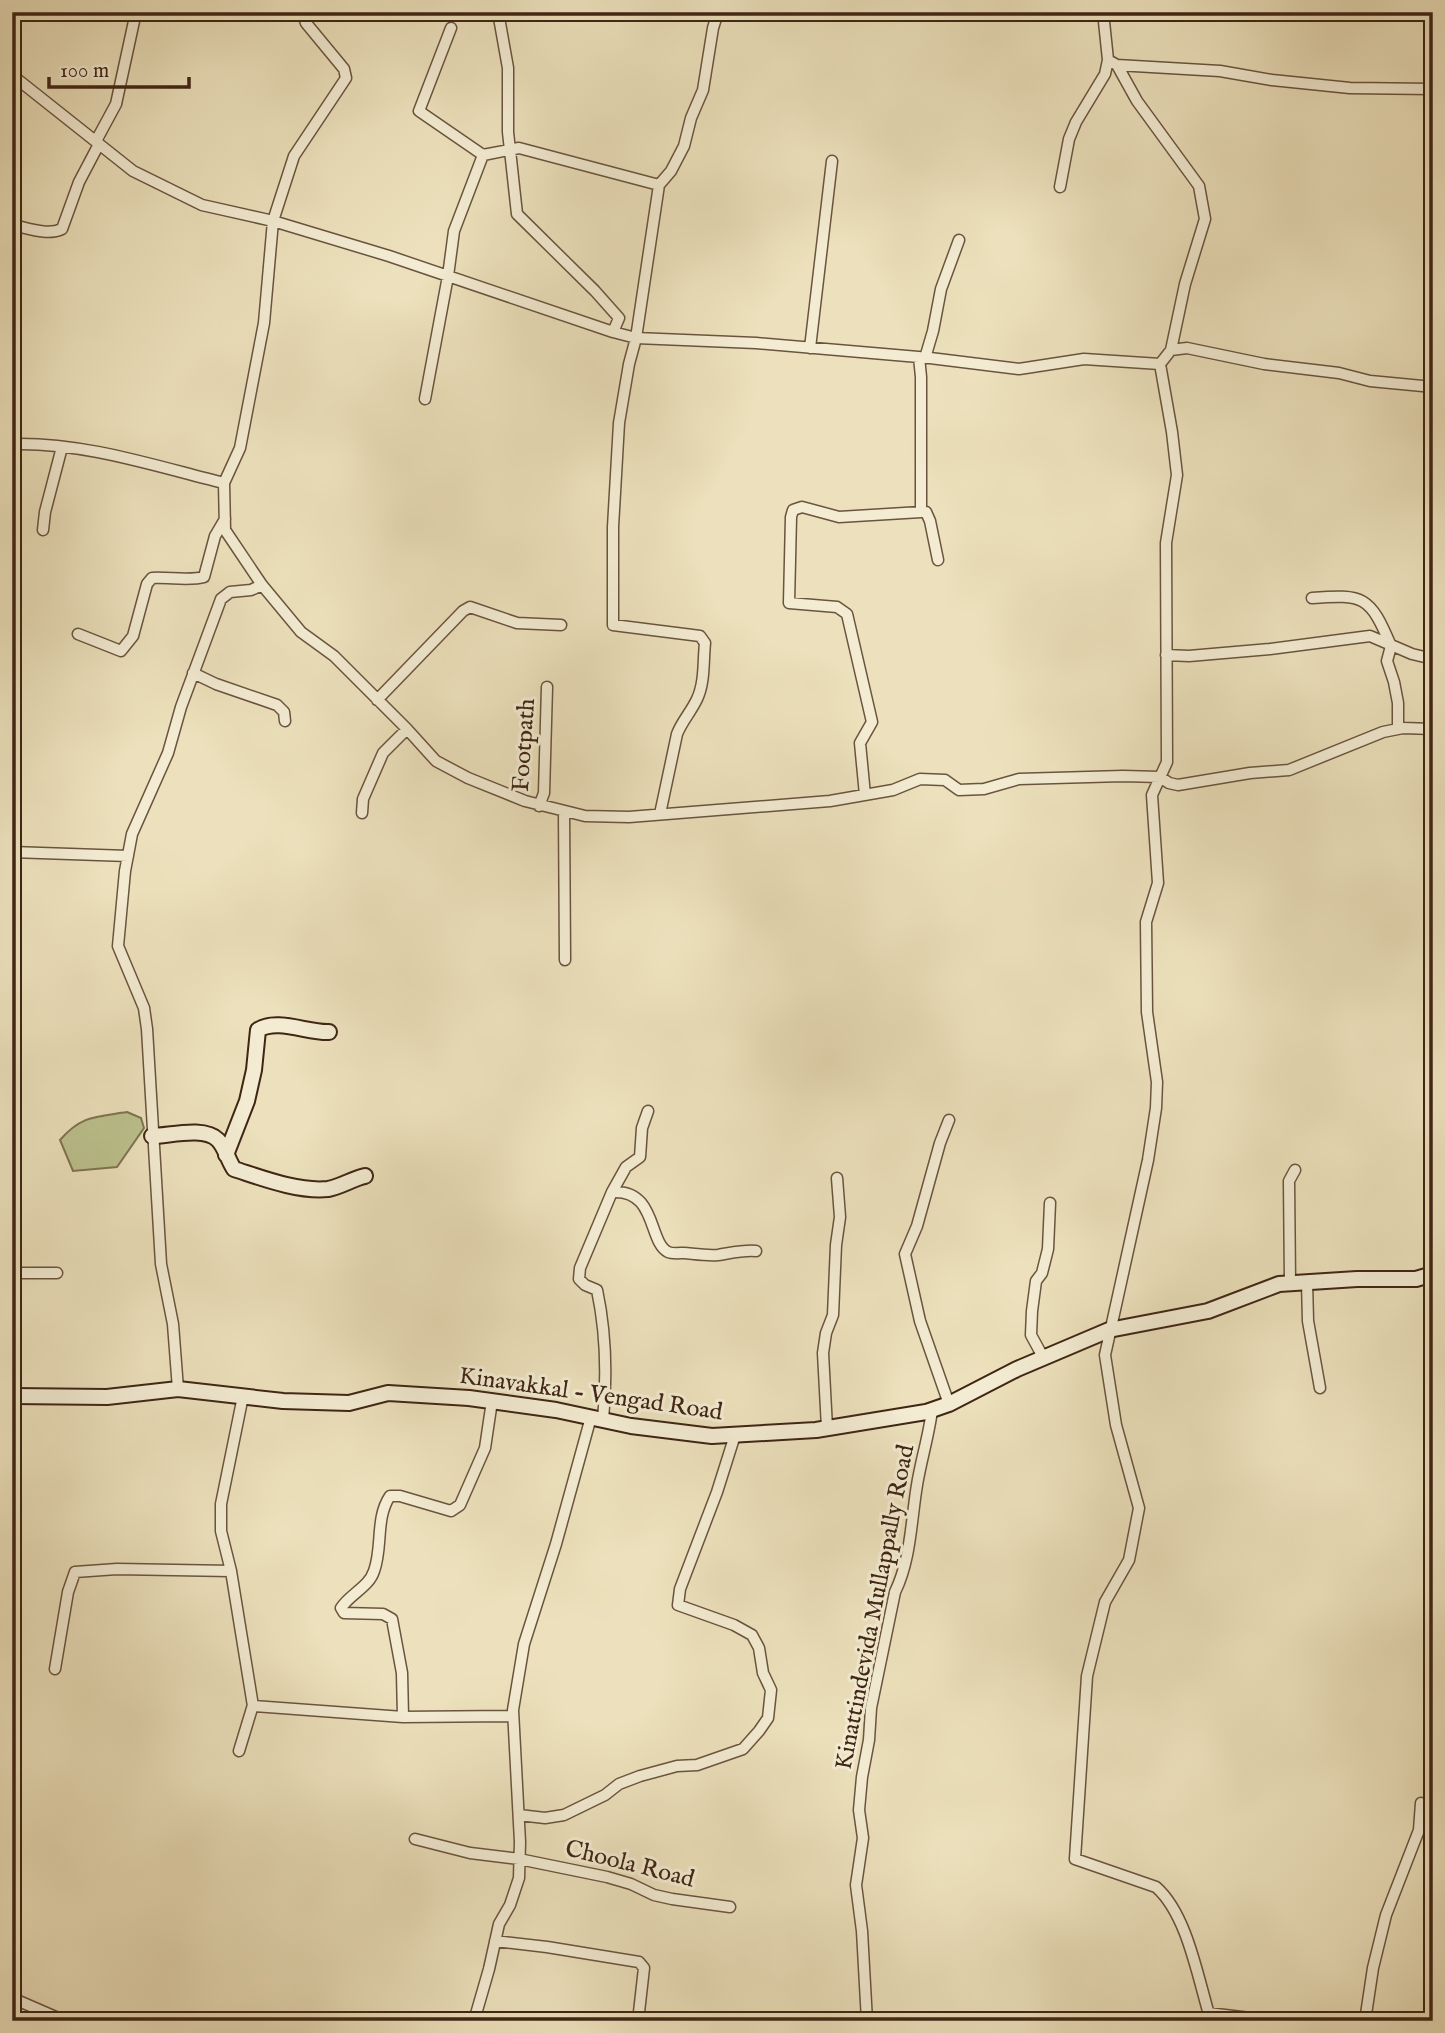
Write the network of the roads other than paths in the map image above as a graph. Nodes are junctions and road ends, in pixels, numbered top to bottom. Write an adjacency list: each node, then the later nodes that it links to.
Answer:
1 (136, 12): 10 (street)
2 (302, 12): 16 (street)
3 (498, 12): 11 (street)
4 (718, 12): 14 (street)
5 (1103, 12): 7 (street)
6 (450, 28): 12 (street)
7 (1113, 63): 9 (street); 15 (street); 23 (street)
8 (12, 75): 10 (street)
9 (1433, 89)
10 (98, 143): 16 (street); 17 (street)
11 (510, 150): 12 (street); 14 (street); 20 (street)
12 (484, 155): 19 (street)
13 (832, 161): 22 (street)
14 (659, 185): 21 (street)
15 (1060, 187)
16 (273, 221): 19 (street); 30 (street)
17 (12, 225)
18 (959, 240): 24 (street)
19 (448, 276): 20 (street); 27 (street)
20 (613, 332): 21 (street)
21 (636, 338): 22 (street); 54 (street)
22 (810, 348): 24 (street)
23 (1171, 350): 25 (street); 26 (street)
24 (922, 357): 25 (street); 31 (street)
25 (1160, 364): 40 (street)
26 (1433, 387)
27 (425, 399)
28 (12, 444): 29 (street)
29 (62, 447): 30 (street); 33 (street)
30 (223, 483): 32 (street)
31 (920, 512): 34 (street); 50 (street)
32 (225, 519): 35 (street); 38 (street)
33 (43, 530)
34 (938, 560)
35 (262, 585): 42 (street); 44 (street)
36 (1311, 598): 39 (street)
37 (561, 625): 44 (street)
38 (79, 634)
39 (1391, 646): 40 (street); 41 (street); 47 (street)
40 (1166, 655): 49 (street)
41 (1433, 659)
42 (193, 673): 45 (street); 56 (street)
43 (547, 687): 51 (street, Footpath)
44 (377, 700): 46 (street)
45 (285, 721)
46 (407, 729): 51 (street); 53 (street)
47 (1398, 729): 48 (street); 49 (street)
48 (1433, 729)
49 (1160, 777): 50 (street); 74 (street)
50 (865, 795): 54 (street)
51 (540, 806): 52 (street)
52 (564, 811): 54 (street); 57 (street)
53 (362, 813)
54 (660, 814)
55 (12, 852): 56 (street)
56 (128, 856): 61 (street)
57 (565, 960)
58 (329, 1032): 62 (main road)
59 (648, 1111): 66 (street)
60 (949, 1120): 81 (street)
61 (152, 1136): 62 (main road); 77 (street)
62 (226, 1155): 64 (main road)
63 (1295, 1170): 73 (street)
64 (365, 1176)
65 (837, 1178): 84 (street)
66 (612, 1192): 68 (street); 83 (street)
67 (1050, 1203): 75 (street)
68 (756, 1251)
69 (12, 1273): 70 (street)
70 (57, 1273)
71 (1433, 1273): 72 (main road, Kinavakkal - Vengad Road)
72 (1307, 1282): 73 (main road, Kinavakkal - Vengad Road); 76 (street)
73 (1290, 1283): 74 (main road, Kinavakkal - Vengad Road)
74 (1109, 1330): 75 (main road, Kinavakkal - Vengad Road); 99 (street)
75 (1043, 1357): 81 (main road, Kinavakkal - Vengad Road)
76 (1320, 1388)
77 (178, 1389): 78 (main road, Kinavakkal - Vengad Road); 79 (main road, Kinavakkal - Vengad Road)
78 (12, 1396)
79 (243, 1396): 80 (main road, Kinavakkal - Vengad Road); 86 (street)
80 (492, 1401): 83 (main road, Kinavakkal - Vengad Road); 90 (street)
81 (949, 1404): 82 (main road, Kinavakkal - Vengad Road)
82 (932, 1410): 84 (main road, Kinavakkal - Vengad Road); 103 (street, Kinattindevida Mullappally Road)
83 (597, 1419): 85 (main road, Kinavakkal - Vengad Road); 89 (street)
84 (827, 1428): 85 (main road, Kinavakkal - Vengad Road)
85 (734, 1434): 93 (street)
86 (232, 1571): 87 (street); 88 (street)
87 (55, 1670)
88 (253, 1705): 90 (street); 91 (street)
89 (513, 1716): 90 (street); 93 (street)
90 (403, 1717)
91 (239, 1751)
92 (1421, 1803): 105 (street)
93 (519, 1815): 95 (street)
94 (415, 1839): 95 (street, Choola Road)
95 (519, 1859): 96 (street, Choola Road); 97 (street)
96 (730, 1907)
97 (495, 1941): 101 (street); 102 (street)
98 (12, 1998): 100 (street)
99 (1209, 2017): 104 (street)
100 (65, 2021)
101 (474, 2021)
102 (638, 2021)
103 (867, 2021)
104 (1275, 2021)
105 (1365, 2021)

